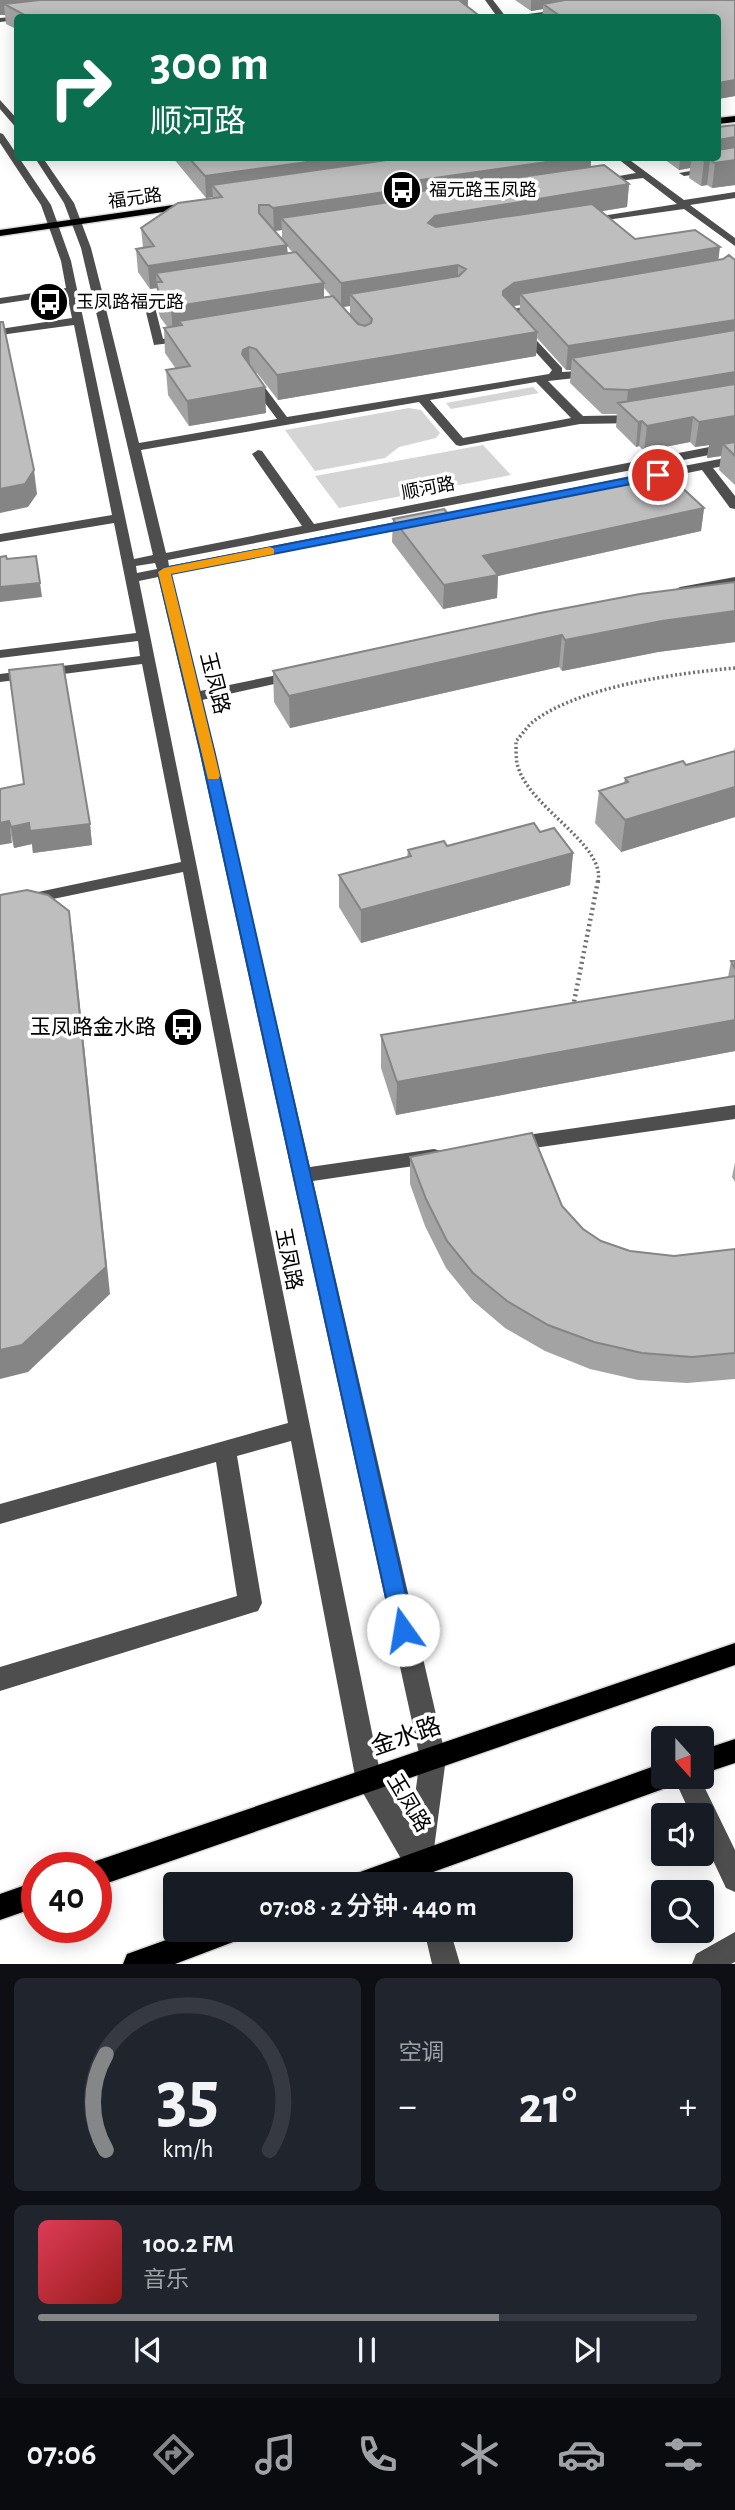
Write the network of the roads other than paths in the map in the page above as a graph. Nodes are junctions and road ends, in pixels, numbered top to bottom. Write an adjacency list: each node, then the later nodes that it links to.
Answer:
1 (489, 0): 3 (street)
2 (574, 9): 4 (street)
3 (500, 14)
4 (538, 14)
5 (0, 103): 6 (street)
6 (14, 122)
7 (0, 136): 8 (street, 玉凤路)
8 (14, 156)
9 (17, 161): 20 (street, 玉凤路)
10 (41, 161): 19 (street, 玉凤路)
11 (626, 161): 14 (street)
12 (735, 166): 13 (street)
13 (684, 173)
14 (644, 175): 15 (street); 18 (street)
15 (590, 183)
16 (735, 195): 18 (street)
17 (199, 200): 19 (main road, 福元路)
18 (684, 205): 22 (street); 24 (street)
19 (76, 217): 20 (main road, 福元路); 29 (street, 玉凤路)
20 (52, 221): 21 (main road, 福元路); 23 (main road, 福元路); 25 (street, 玉凤路)
21 (0, 223)
22 (580, 223)
23 (0, 233)
24 (735, 243)
25 (72, 290): 28 (street); 31 (street, 玉凤路)
26 (172, 292): 27 (street)
27 (147, 296): 29 (street); 33 (street)
28 (0, 301)
29 (100, 303): 42 (street, 玉凤路)
30 (558, 304): 36 (street)
31 (78, 321): 32 (street); 49 (street, 玉凤路)
32 (0, 332)
33 (199, 336)
34 (612, 370): 36 (street)
35 (251, 377): 40 (street)
36 (545, 378): 37 (street); 39 (street)
37 (421, 397): 39 (street); 40 (street)
38 (653, 416): 39 (street)
39 (580, 420)
40 (284, 421): 42 (street)
41 (735, 446): 50 (street, 顺河路)
42 (134, 448): 52 (street, 玉凤路)
43 (258, 454): 50 (street)
44 (735, 460): 45 (street)
45 (705, 466): 46 (street); 47 (street)
46 (735, 505)
47 (498, 507)
48 (471, 512): 52 (street, 顺河路)
49 (119, 518): 51 (street); 53 (street, 玉凤路)
50 (310, 528): 52 (street, 顺河路)
51 (0, 538)
52 (163, 564): 53 (street, 顺河路); 61 (street, 玉凤路)
53 (130, 571): 56 (street, 玉凤路)
54 (735, 581): 55 (street)
55 (663, 595)
56 (143, 636): 57 (street); 58 (street, 玉凤路)
57 (0, 654)
58 (148, 659): 60 (street); 62 (street, 玉凤路)
59 (315, 671): 61 (street)
60 (0, 678)
61 (195, 697): 67 (street, 玉凤路)
62 (189, 866): 63 (street); 68 (street, 玉凤路)
63 (0, 905)
64 (735, 1112): 65 (street)
65 (491, 1147)
66 (451, 1153): 67 (street)
67 (302, 1175): 74 (street, 玉凤路)
68 (299, 1429): 69 (street); 76 (street, 玉凤路)
69 (225, 1450): 70 (street); 72 (street)
70 (0, 1514)
71 (735, 1654): 74 (main road, 金水路)
72 (0, 1679)
73 (735, 1751): 75 (main road)
74 (433, 1758): 76 (main road, 金水路); 81 (street, 玉凤路)
75 (714, 1758)
76 (369, 1780): 79 (main road, 金水路); 80 (street, 玉凤路)
77 (651, 1781): 82 (main road)
78 (692, 1789): 83 (street)
79 (112, 1868)
80 (421, 1872)
81 (422, 1872)
82 (427, 1872)
83 (735, 1880)
84 (21, 1900): 85 (main road)
85 (0, 1907)
86 (198, 1942): 89 (main road)
87 (440, 1942): 90 (street)
88 (735, 1946): 91 (street)
89 (137, 1964)
90 (446, 1964)
91 (706, 1964)

